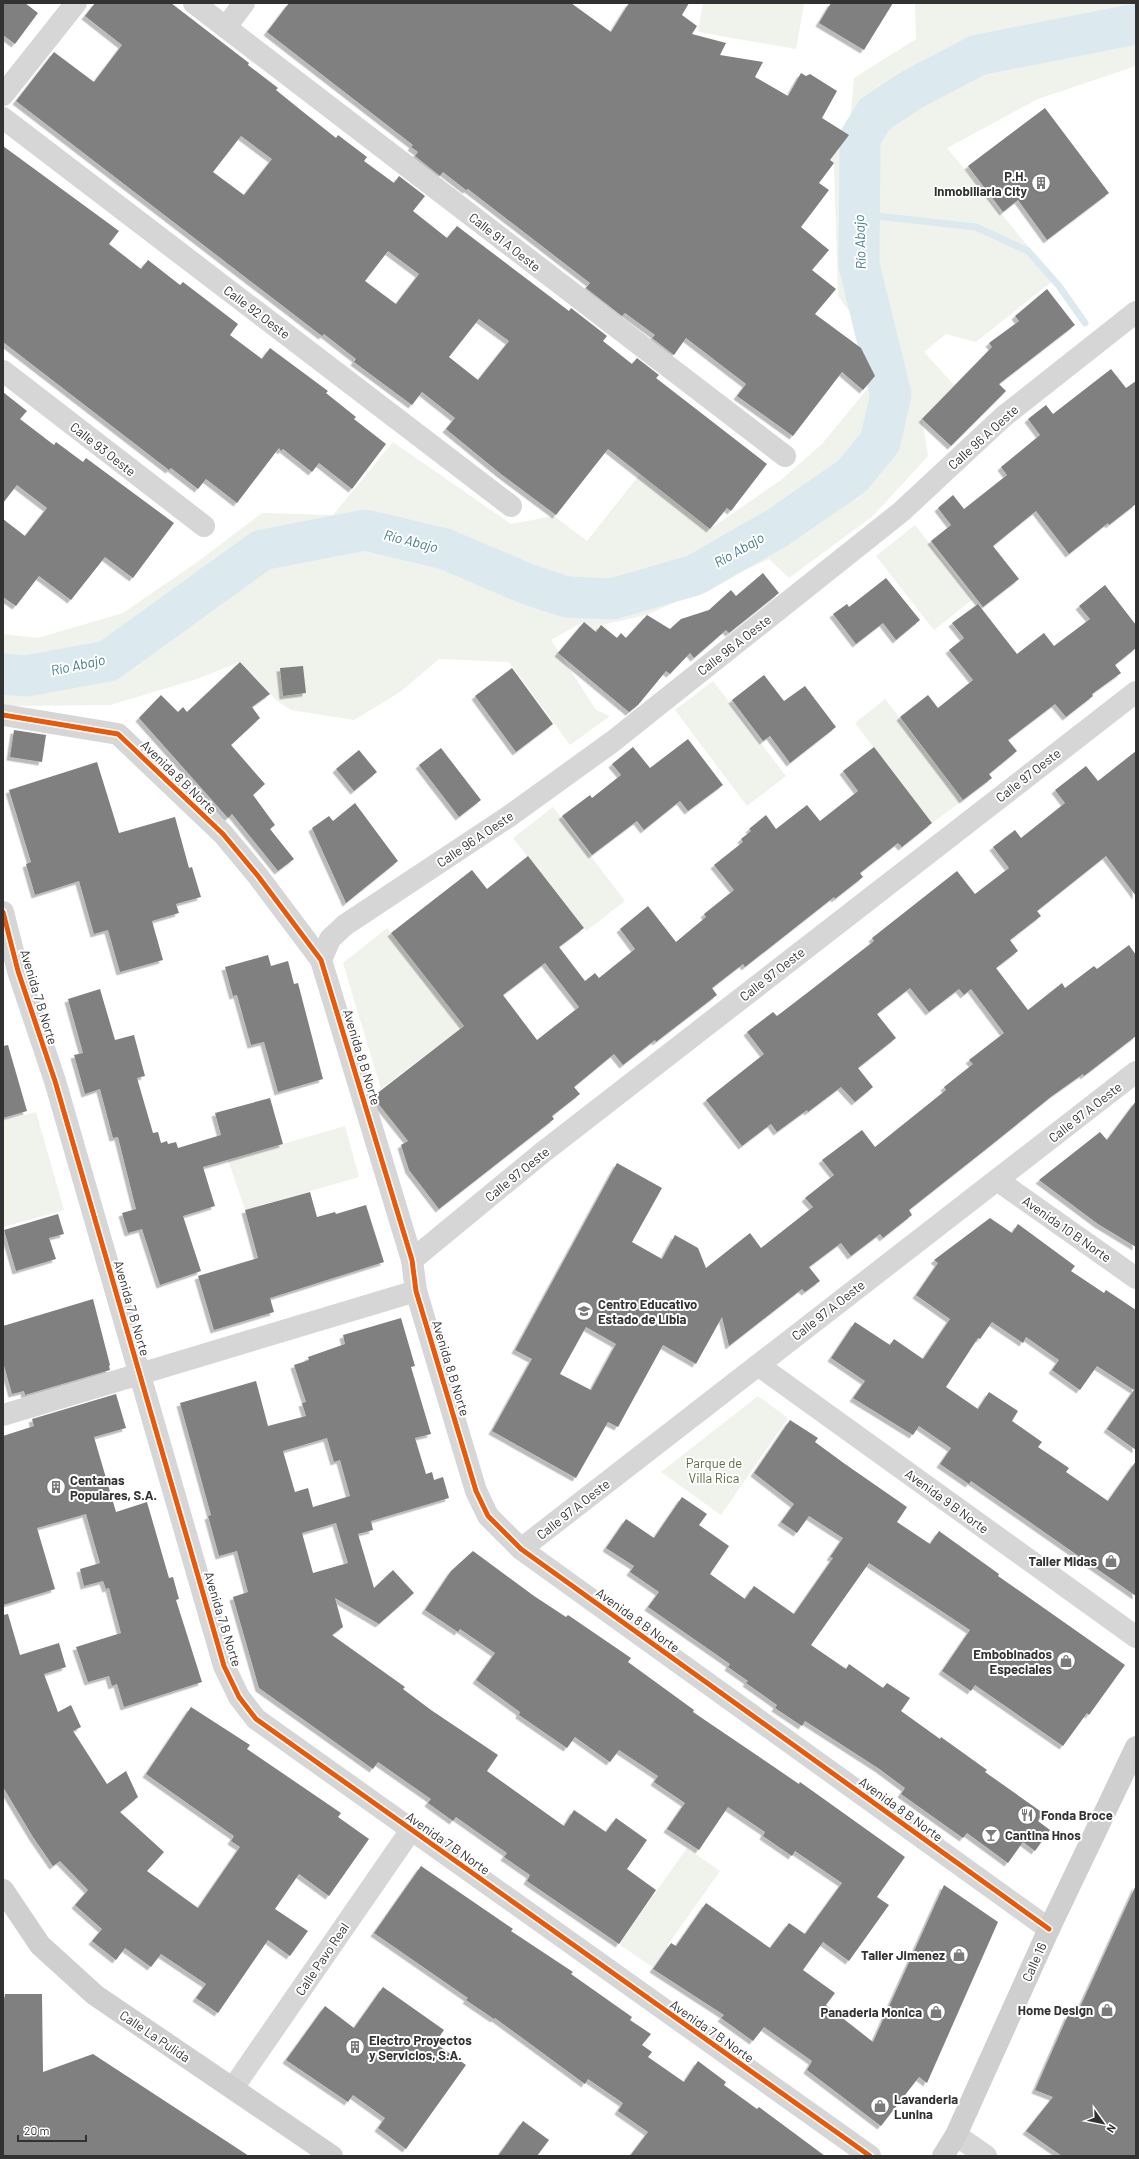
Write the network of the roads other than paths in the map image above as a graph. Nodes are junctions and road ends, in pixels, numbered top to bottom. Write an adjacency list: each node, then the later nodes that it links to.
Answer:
1 (76, 3): 5 (street)
2 (194, 3): 4 (street, Calle 91 A Oeste)
3 (244, 3): 4 (street)
4 (226, 27): 9 (street, Calle 91 A Oeste)
5 (3, 95)
6 (3, 118): 10 (street, Calle 92 Oeste)
7 (1136, 312): 15 (street, Calle 96 A Oeste)
8 (3, 371): 11 (street, Calle 93 Oeste)
9 (785, 456)
10 (511, 506)
11 (204, 526)
12 (1136, 692): 18 (street, Calle 97 Oeste)
13 (3, 716): 15 (street, Avenida 8 B Norte)
14 (3, 912): 22 (street, Avenida 7 B Norte)
15 (321, 960): 18 (street, Avenida 8 B Norte)
16 (1136, 1072): 17 (street, Calle 97 A Oeste)
17 (997, 1180): 19 (street, Avenida 10 B Norte); 21 (street, Calle 97 A Oeste)
18 (412, 1260): 20 (street, Avenida 8 B Norte)
19 (1136, 1278)
20 (416, 1291): 22 (street); 24 (street, Avenida 8 B Norte)
21 (758, 1365): 24 (street, Calle 97 A Oeste); 25 (street, Avenida 9 B Norte)
22 (140, 1373): 23 (street); 27 (street, Avenida 7 B Norte)
23 (3, 1415)
24 (521, 1549): 29 (street, Avenida 8 B Norte)
25 (1136, 1637)
26 (1136, 1747): 29 (main road, Calle 16)
27 (411, 1830): 30 (street, Calle Pavo Real); 33 (street, Avenida 7 B Norte)
28 (3, 1890): 30 (main road, Calle La Pulida)
29 (1049, 1929): 31 (main road, Calle 16)
30 (234, 2088): 32 (main road, Calle La Pulida)
31 (956, 2135): 34 (main road, Calle 16); 35 (street)
32 (332, 2156)
33 (870, 2156)
34 (943, 2156)
35 (986, 2156)

